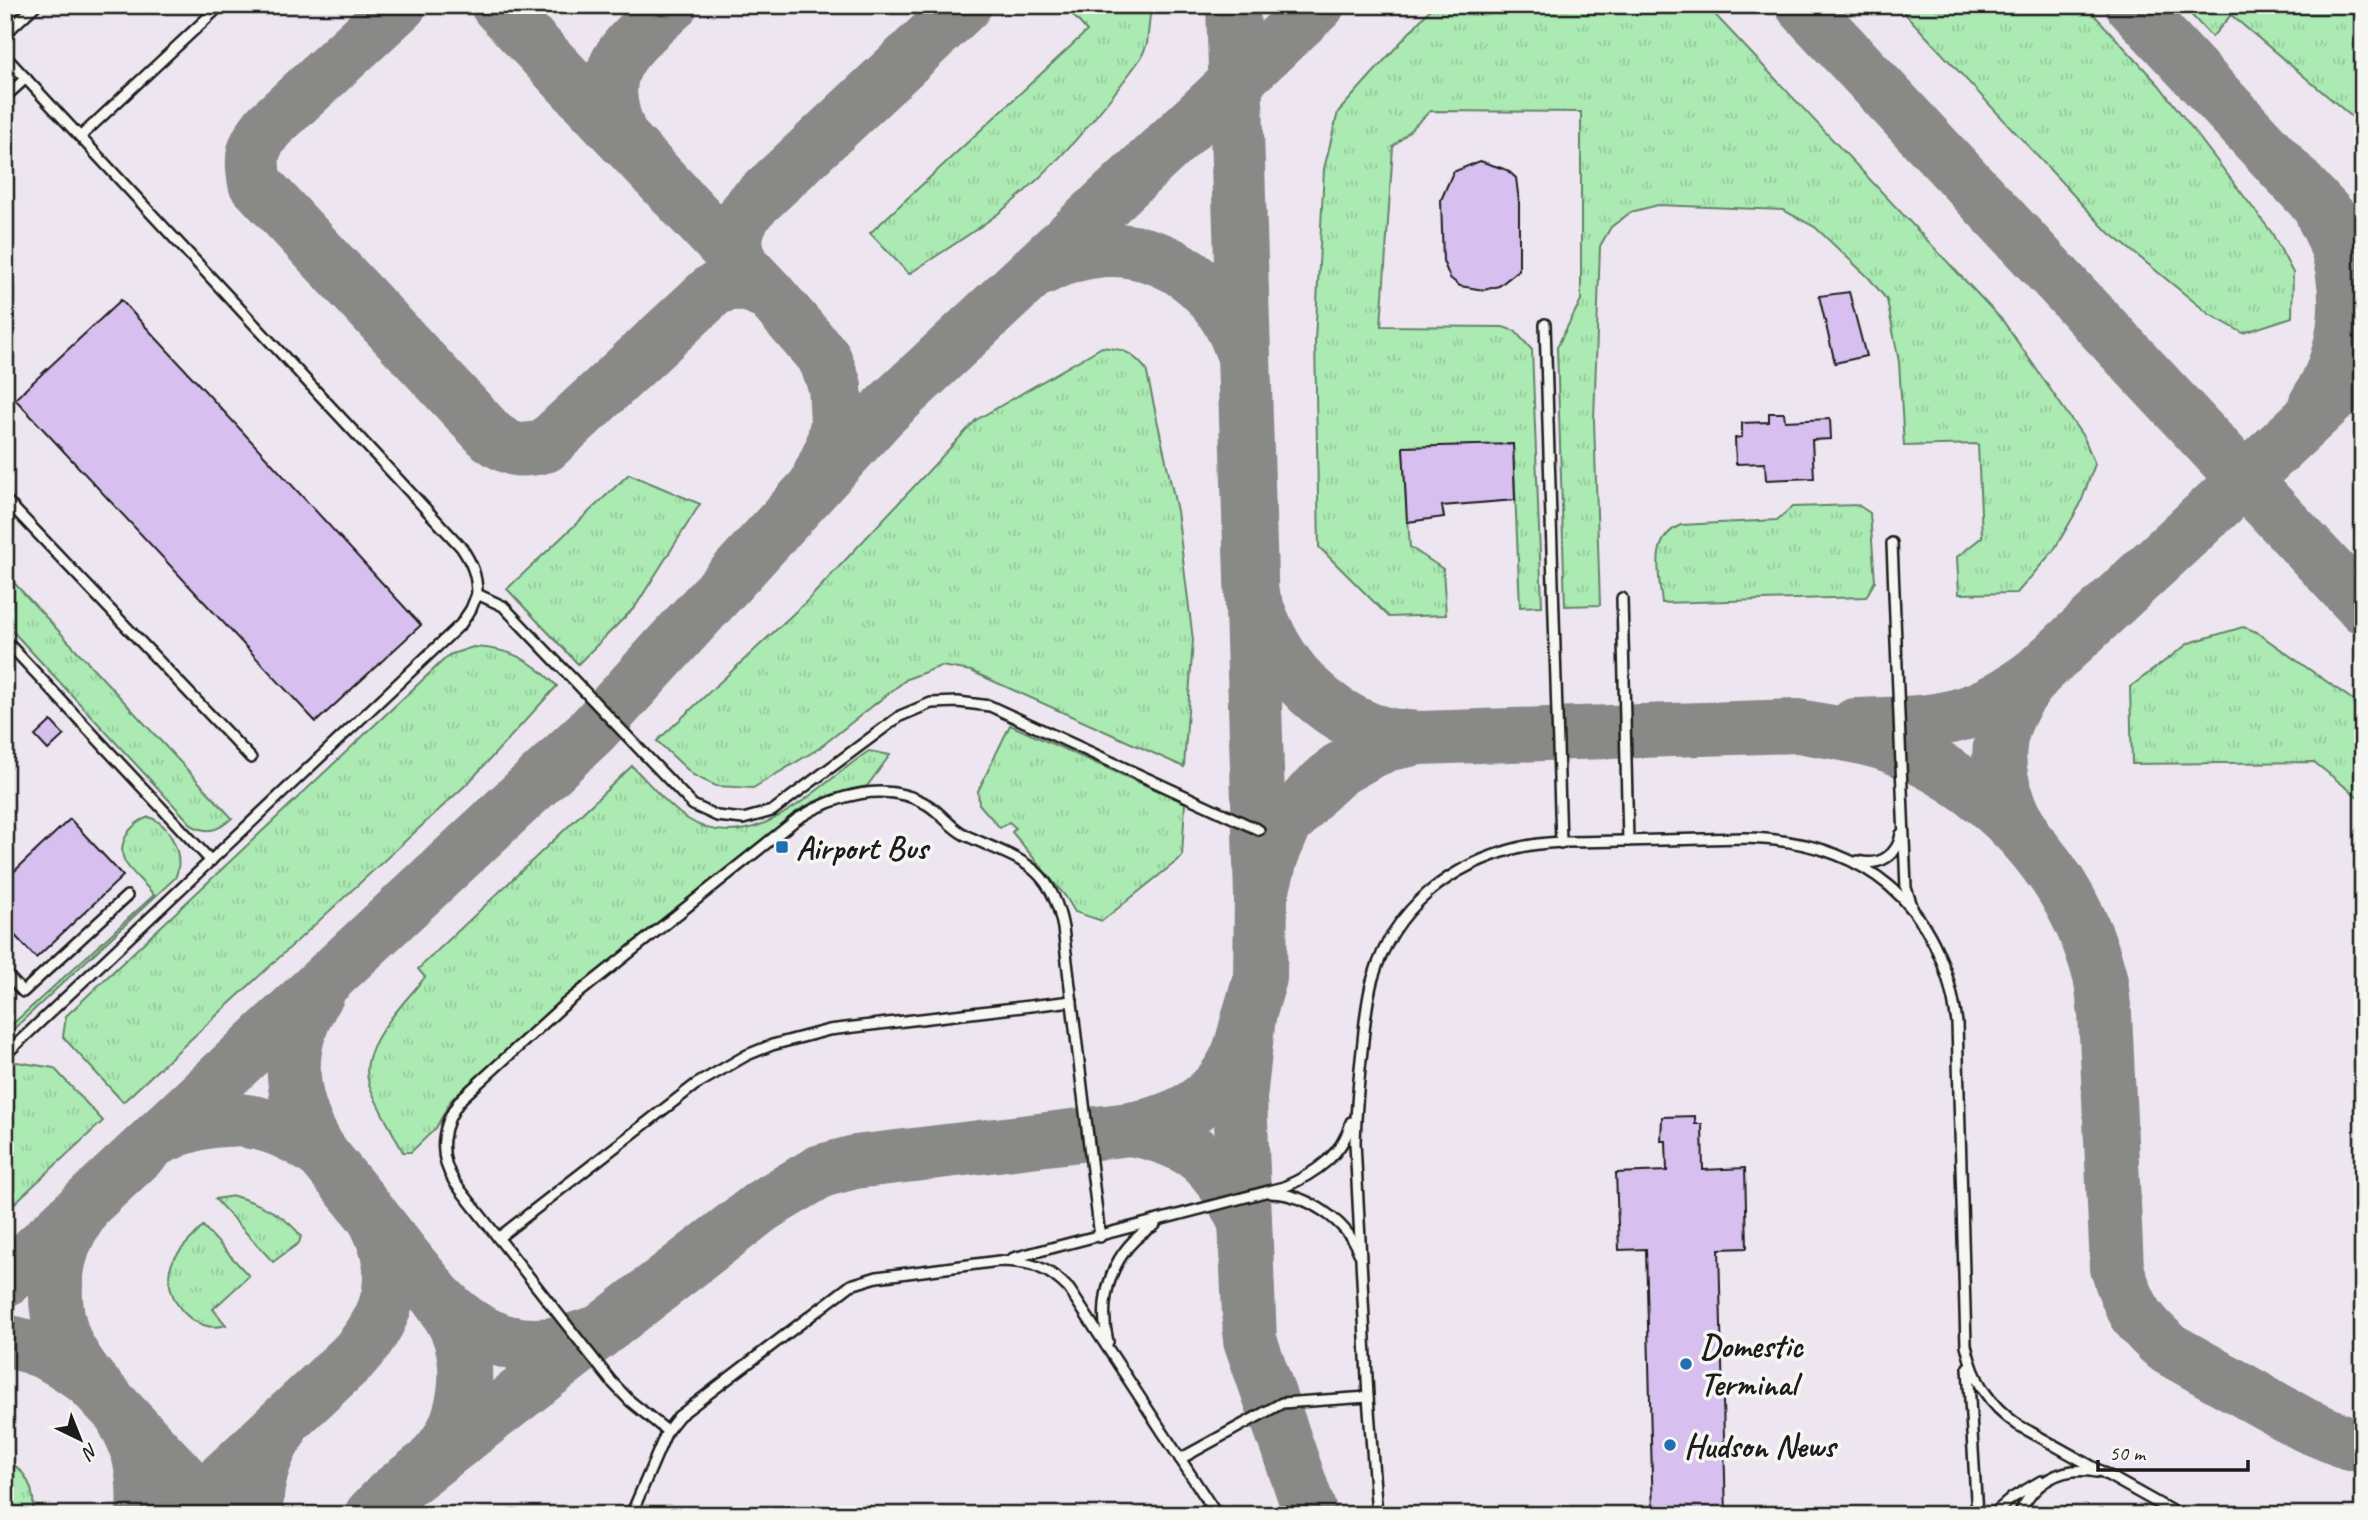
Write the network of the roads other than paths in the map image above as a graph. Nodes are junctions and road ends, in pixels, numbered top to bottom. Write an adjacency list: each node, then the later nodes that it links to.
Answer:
1 (36, 5): 3 (lane)
2 (221, 5): 7 (lane)
3 (5, 34)
4 (5, 56): 5 (lane)
5 (26, 78): 6 (lane); 7 (lane)
6 (5, 97)
7 (81, 135): 11 (lane)
8 (1545, 324): 18 (lane)
9 (5, 499): 14 (lane)
10 (1892, 543): 15 (lane)
11 (477, 594): 16 (lane); 20 (lane)
12 (1622, 598): 17 (lane)
13 (5, 640): 20 (lane)
14 (251, 758)
15 (1903, 822): 19 (lane); 22 (lane)
16 (1259, 830)
17 (1628, 841): 18 (lane); 19 (lane)
18 (1561, 843): 26 (lane)
19 (1849, 858): 22 (lane)
20 (212, 861): 25 (lane)
21 (127, 896): 23 (lane)
22 (1919, 920): 33 (lane)
23 (5, 973)
24 (1072, 1001): 29 (lane); 30 (lane); 30 (lane)
25 (5, 1055)
26 (1356, 1103): 27 (lane); 32 (lane)
27 (1265, 1194): 28 (lane); 32 (lane)
28 (1168, 1219): 29 (lane); 34 (lane)
29 (1100, 1237): 31 (lane)
30 (498, 1238): 36 (lane)
31 (999, 1262): 34 (lane); 36 (lane)
32 (1362, 1265): 35 (lane)
33 (1966, 1345): 38 (lane); 43 (lane)
34 (1112, 1354): 37 (lane)
35 (1368, 1397): 37 (lane); 42 (lane)
36 (667, 1431): 40 (lane)
37 (1180, 1459): 41 (lane)
38 (2106, 1475): 39 (lane); 46 (lane)
39 (2052, 1476): 44 (lane); 45 (lane)
40 (631, 1515)
41 (1217, 1515)
42 (1377, 1515)
43 (1977, 1515)
44 (1992, 1515)
45 (2019, 1515)
46 (2179, 1515)

